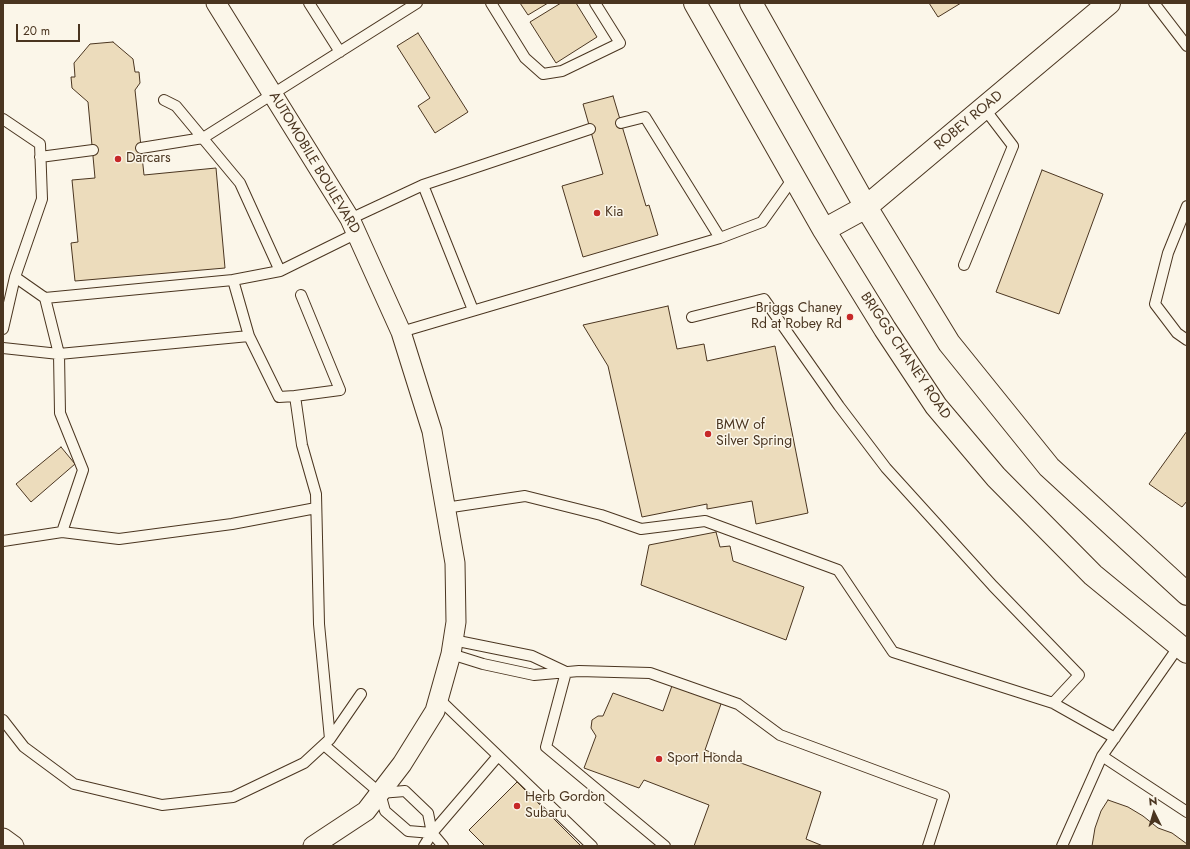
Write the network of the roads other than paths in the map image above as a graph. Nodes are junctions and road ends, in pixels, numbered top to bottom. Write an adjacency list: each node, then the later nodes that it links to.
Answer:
1 (216, 3): 13 (street, AUTOMOBILE BOULEVARD)
2 (322, 3): 10 (lane)
3 (417, 3): 12 (lane)
4 (491, 3): 5 (lane)
5 (595, 3)
6 (695, 3): 23 (main road, BRIGGS CHANEY ROAD)
7 (751, 3): 26 (main road)
8 (1108, 3): 15 (main road, ROBEY ROAD)
9 (1154, 3): 11 (lane)
10 (311, 6): 12 (lane)
11 (1187, 46)
12 (340, 52): 13 (lane)
13 (273, 95): 19 (lane); 27 (street, AUTOMOBILE BOULEVARD)
14 (164, 100): 19 (lane)
15 (984, 108): 26 (main road, ROBEY ROAD); 30 (lane)
16 (4, 123): 22 (lane)
17 (621, 123): 29 (lane)
18 (590, 129): 24 (lane)
19 (203, 138): 20 (lane); 31 (lane)
20 (141, 148)
21 (92, 150): 22 (lane)
22 (40, 157): 32 (lane)
23 (794, 177): 28 (main road, BRIGGS CHANEY ROAD); 29 (lane)
24 (423, 185): 27 (lane); 36 (lane)
25 (1187, 206): 41 (lane)
26 (866, 207): 28 (main road, ROBEY ROAD); 49 (main road)
27 (354, 226): 31 (lane); 39 (street, AUTOMOBILE BOULEVARD)
28 (824, 230): 51 (main road, BRIGGS CHANEY ROAD)
29 (720, 238): 36 (lane)
30 (964, 265)
31 (280, 271): 33 (lane)
32 (15, 277): 35 (lane); 38 (lane)
33 (233, 280): 35 (lane); 40 (lane)
34 (301, 295): 44 (lane)
35 (45, 298): 43 (lane)
36 (473, 310): 39 (lane)
37 (692, 317): 55 (lane)
38 (3, 329)
39 (400, 332): 46 (street, AUTOMOBILE BOULEVARD)
40 (249, 336): 43 (lane); 44 (lane)
41 (1187, 340)
42 (3, 348): 43 (lane)
43 (59, 354): 47 (lane)
44 (295, 396): 45 (lane)
45 (316, 508): 47 (lane); 58 (lane)
46 (445, 508): 50 (street, AUTOMOBILE BOULEVARD); 55 (lane)
47 (62, 532): 48 (lane)
48 (3, 541)
49 (1187, 594)
50 (452, 647): 52 (lane); 52 (lane); 54 (street, AUTOMOBILE BOULEVARD)
51 (1183, 649): 57 (lane)
52 (566, 672): 70 (lane); 71 (lane)
53 (361, 694): 58 (lane)
54 (438, 698): 59 (lane); 61 (street, AUTOMOBILE BOULEVARD)
55 (1053, 703): 57 (lane)
56 (3, 720): 58 (lane)
57 (1115, 738): 60 (lane)
58 (327, 742): 61 (lane)
59 (498, 756): 63 (lane); 69 (lane)
60 (1102, 756): 62 (lane); 72 (lane)
61 (380, 793): 63 (lane); 63 (lane); 66 (street, AUTOMOBILE BOULEVARD)
62 (1187, 812)
63 (432, 833): 67 (lane); 68 (lane)
64 (3, 838): 65 (street)
65 (14, 846)
66 (313, 846)
67 (424, 846)
68 (443, 846)
69 (592, 846)
70 (665, 846)
71 (928, 846)
72 (1062, 846)

